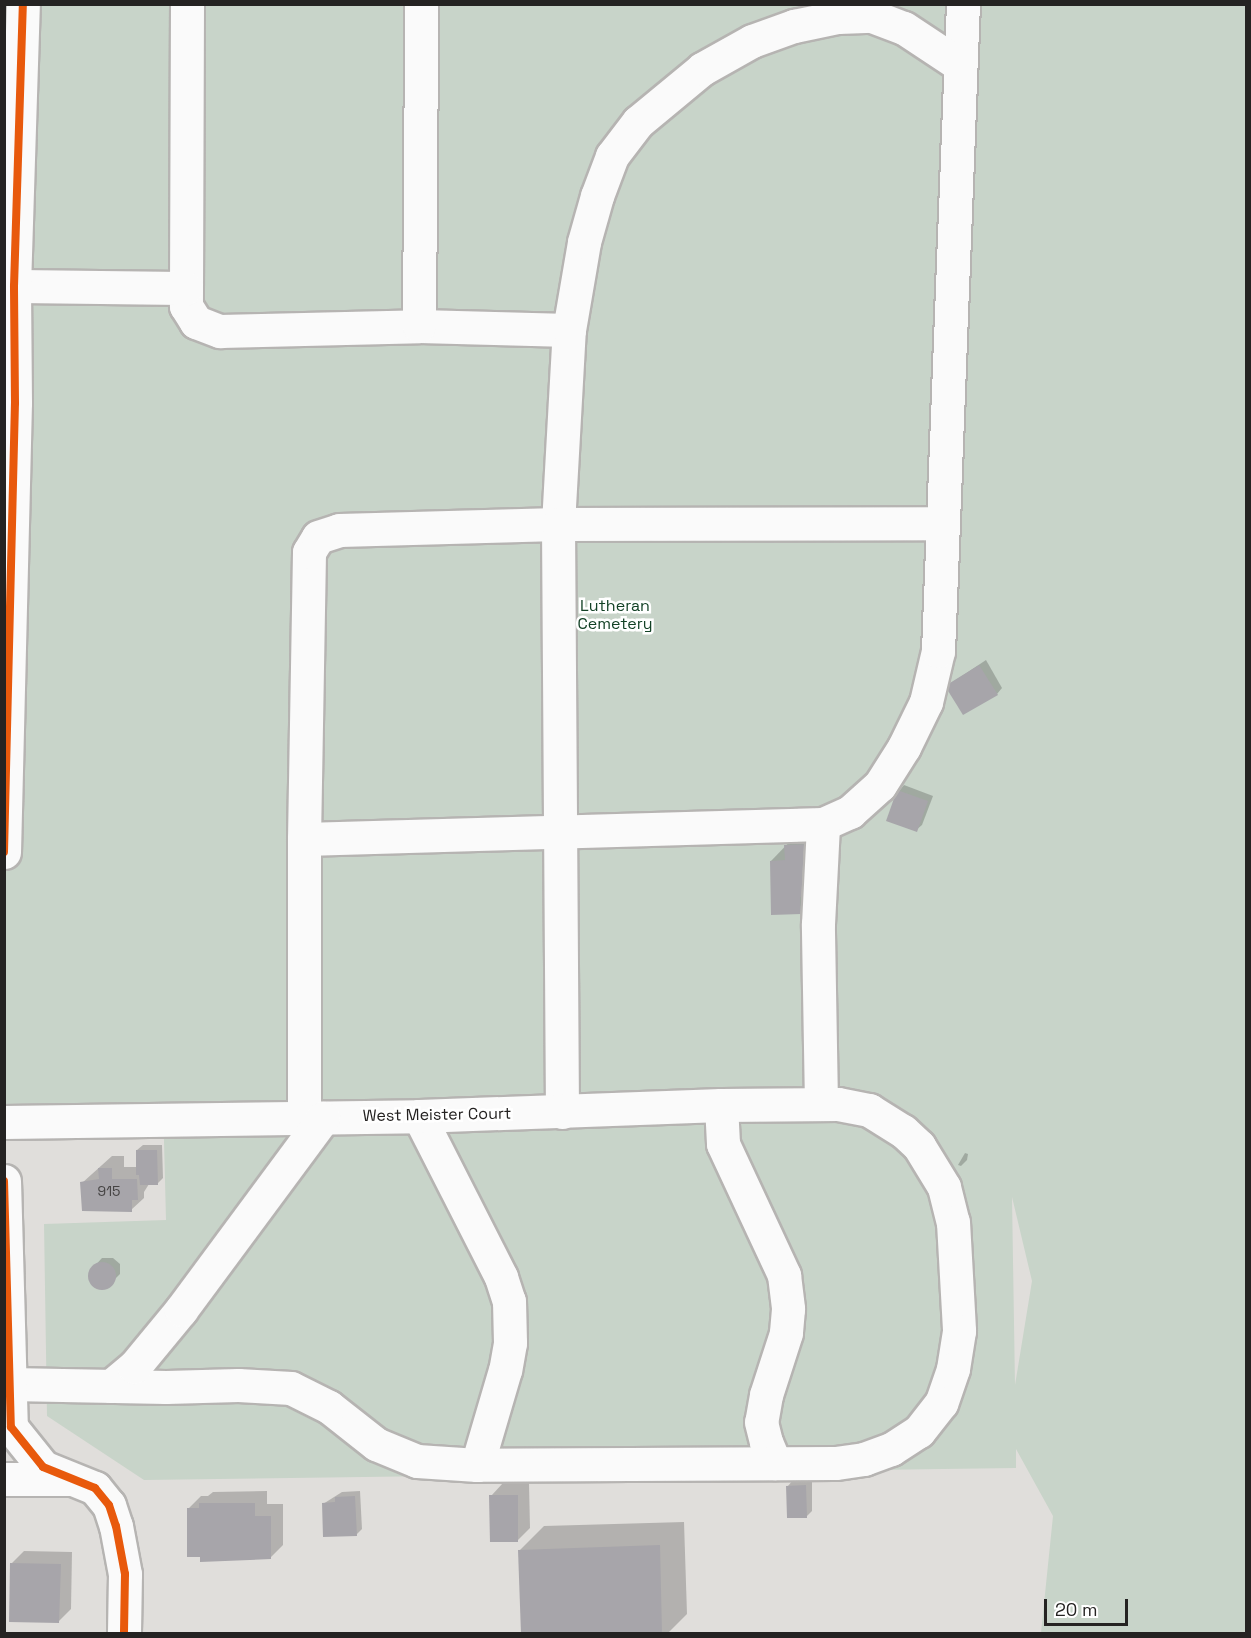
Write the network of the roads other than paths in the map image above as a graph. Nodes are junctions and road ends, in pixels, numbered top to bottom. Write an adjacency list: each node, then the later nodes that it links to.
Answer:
1 (23, 4): 6 (street)
2 (187, 4): 7 (street)
3 (421, 4): 8 (street)
4 (963, 4): 5 (street)
5 (960, 65): 9 (street); 10 (street)
6 (14, 286): 7 (street); 15 (street)
7 (186, 288): 8 (street)
8 (419, 326): 9 (street)
9 (569, 330): 11 (street)
10 (942, 523): 11 (street); 12 (street)
11 (558, 524): 13 (street); 14 (street)
12 (823, 824): 13 (street); 16 (street)
13 (560, 830): 14 (street); 18 (street)
14 (304, 839): 20 (street)
15 (4, 852)
16 (821, 1104): 17 (street, West Meister Court); 26 (street, West Meister Court)
17 (721, 1105): 18 (street, West Meister Court); 26 (street)
18 (562, 1112): 19 (street, West Meister Court)
19 (419, 1116): 20 (street, West Meister Court); 27 (street)
20 (314, 1118): 21 (street, West Meister Court); 24 (street)
21 (4, 1122)
22 (4, 1181): 23 (street)
23 (10, 1384): 24 (street); 25 (street)
24 (111, 1386): 27 (street)
25 (8, 1432): 29 (street)
26 (775, 1463): 27 (street)
27 (477, 1465)
28 (4, 1479): 29 (street)
29 (70, 1479): 30 (street)
30 (124, 1634)

